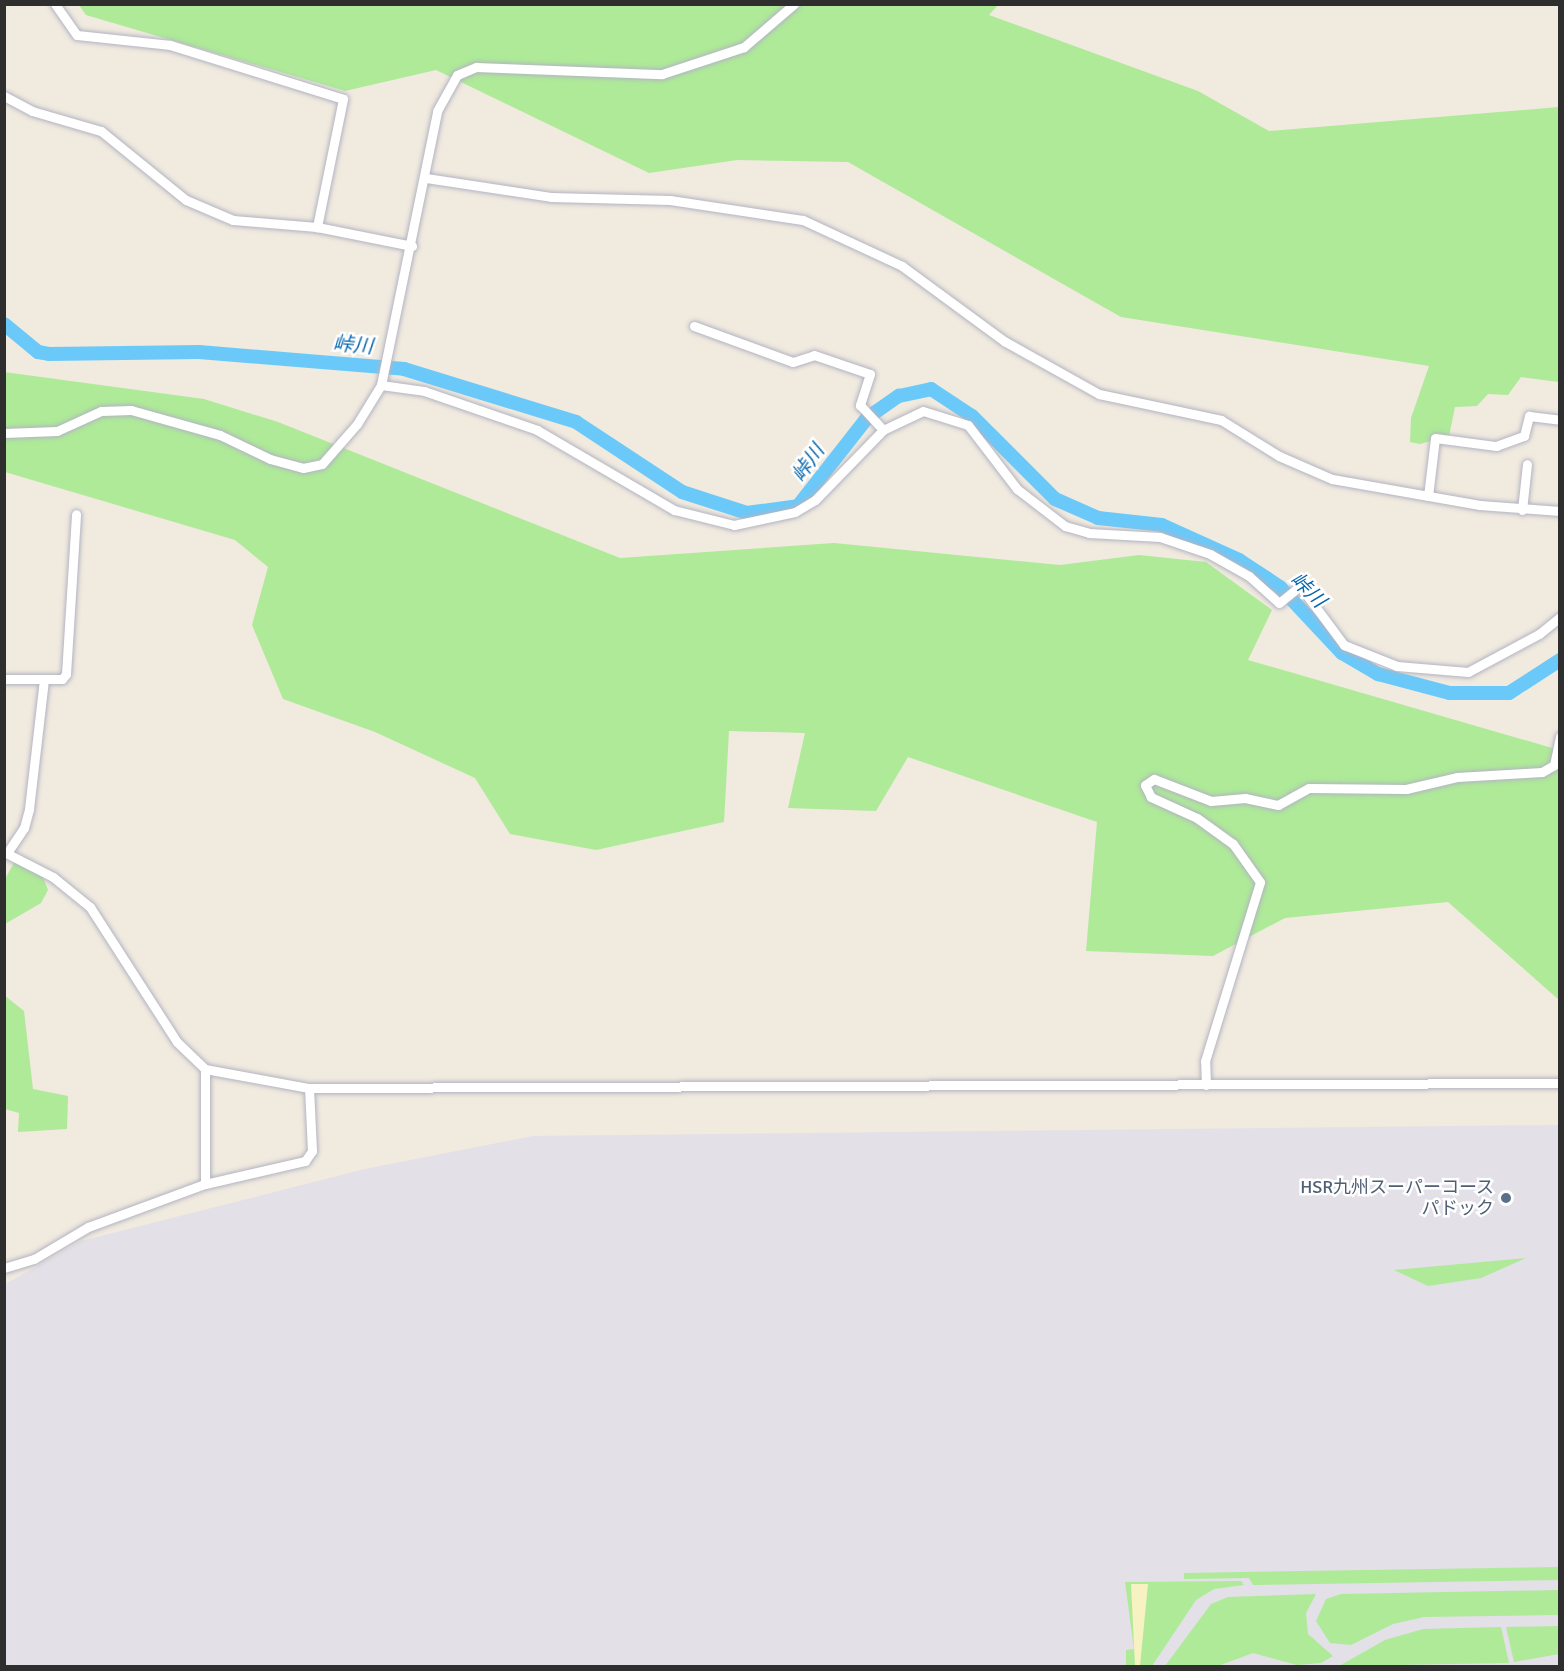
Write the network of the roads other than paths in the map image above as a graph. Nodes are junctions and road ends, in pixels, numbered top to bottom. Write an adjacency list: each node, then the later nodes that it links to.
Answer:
1 (55, 4): 5 (street)
2 (794, 4): 4 (street)
3 (4, 96): 5 (street)
4 (426, 178): 6 (street); 13 (street)
5 (317, 227): 6 (street)
6 (412, 246): 8 (street)
7 (694, 326): 10 (street)
8 (381, 385): 10 (street); 11 (street)
9 (1560, 420): 13 (street)
10 (883, 430): 17 (street)
11 (4, 433)
12 (1527, 464): 14 (street)
13 (1428, 496): 14 (street)
14 (1522, 510): 15 (street)
15 (1560, 511)
16 (76, 514): 19 (street)
17 (1560, 617)
18 (4, 680): 19 (street)
19 (44, 680): 21 (street)
20 (1560, 736): 24 (street)
21 (6, 852): 22 (street)
22 (205, 1069): 25 (street); 26 (street)
23 (1560, 1083): 24 (street)
24 (1206, 1085): 25 (street)
25 (309, 1088): 26 (street)
26 (205, 1184): 27 (street)
27 (4, 1268)

